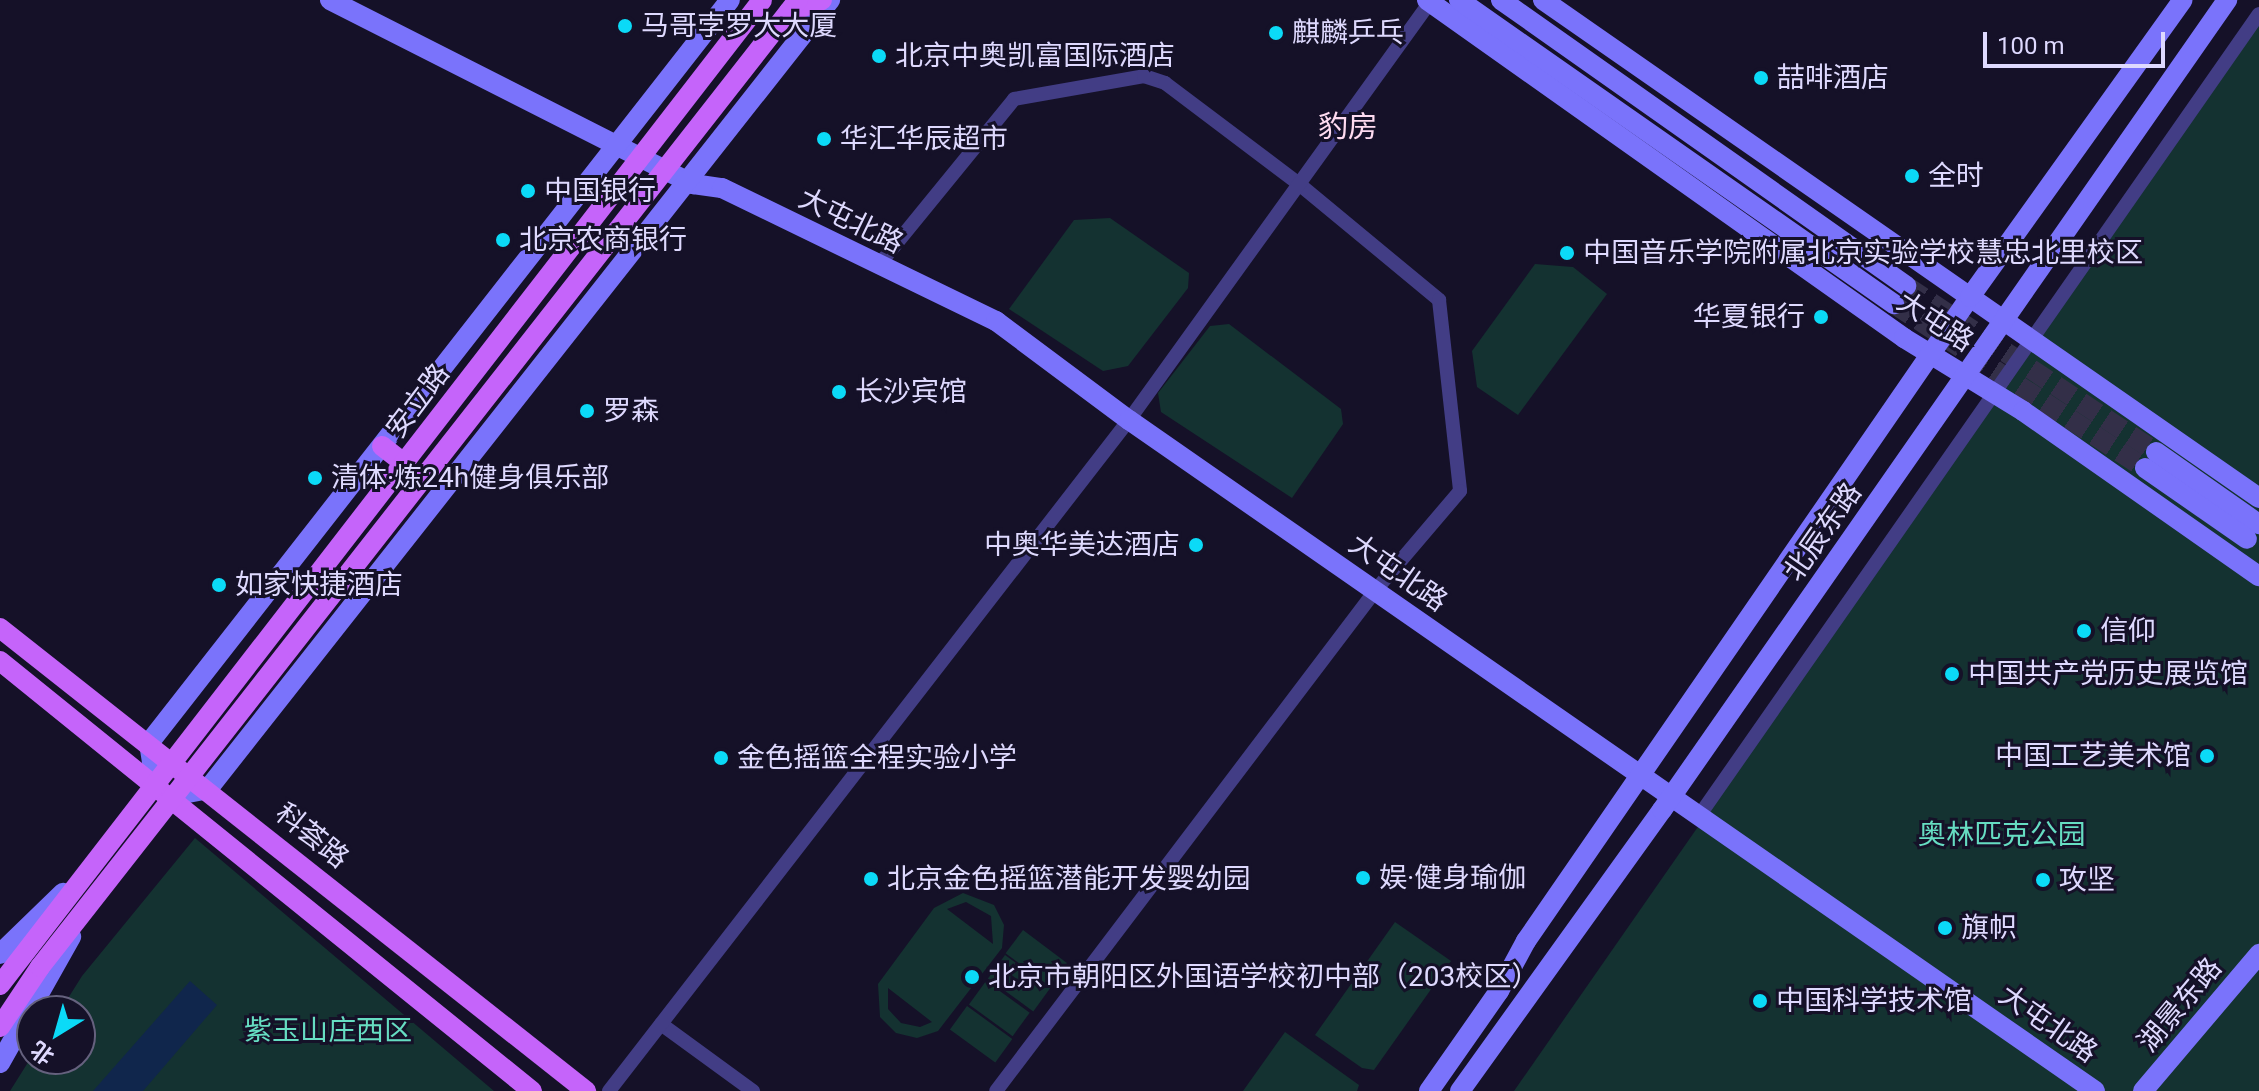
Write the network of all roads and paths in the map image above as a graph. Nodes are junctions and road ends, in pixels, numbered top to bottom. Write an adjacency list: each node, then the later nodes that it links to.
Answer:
1 (330, 0): 14 (street)
2 (730, 0): 14 (street, 安立路)
3 (762, 0): 15 (main road, 安立路)
4 (822, 0): 12 (main road)
5 (830, 0): 17 (street, 安立路)
6 (1459, 0): 22 (street, 大屯路)
7 (1501, 0): 20 (street, 大屯路)
8 (1543, 0): 21 (street, 大屯路)
9 (2183, 0): 21 (street, 北辰东路)
10 (2227, 0): 23 (street, 北辰东路)
11 (1429, 1): 18 (street); 25 (street, 大屯路)
12 (793, 6): 16 (main road, 安立路)
13 (2259, 14): 24 (street)
14 (617, 145): 15 (street, 大屯北路); 29 (street, 安立路)
15 (639, 157): 16 (street, 大屯北路); 31 (main road, 安立路)
16 (666, 171): 17 (street, 大屯北路); 42 (main road, 安立路)
17 (686, 181): 19 (street, 大屯北路); 42 (street, 安立路)
18 (1299, 184): 19 (street); 28 (street); 35 (street)
19 (878, 266): 28 (street, 大屯北路)
20 (1906, 286)
21 (1970, 297): 23 (street, 大屯路); 25 (street, 北辰东路)
22 (1894, 304)
23 (2004, 322): 24 (street, 大屯路); 26 (street, 北辰东路)
24 (2032, 339): 27 (street); 32 (street, 大屯路)
25 (1931, 354): 26 (street, 大屯路); 40 (street, 北辰东路)
26 (1967, 376): 27 (street, 大屯路); 44 (street, 北辰东路)
27 (1995, 393): 34 (street, 大屯路); 45 (street)
28 (1129, 420): 35 (street, 大屯北路); 52 (street)
29 (382, 446): 31 (main road); 38 (street, 安立路)
30 (2150, 460): 33 (street)
31 (405, 464): 39 (main road, 安立路)
32 (2259, 498)
33 (2253, 532)
34 (2259, 576)
35 (1375, 591): 40 (street, 大屯北路); 59 (street)
36 (0, 628): 38 (main road, 科荟路)
37 (0, 661): 41 (main road, 科荟路)
38 (149, 743): 39 (main road, 科荟路); 41 (street)
39 (172, 760): 41 (main road, 安立路); 42 (main road, 科荟路)
40 (1642, 776): 44 (street, 大屯北路); 60 (street, 北辰东路)
41 (155, 781): 43 (main road, 科荟路); 46 (main road, 安立路)
42 (200, 783): 43 (main road, 安立路); 56 (main road, 科荟路)
43 (173, 797): 47 (main road, 安立路); 55 (main road, 科荟路)
44 (1671, 798): 45 (street, 大屯北路); 61 (street, 北辰东路)
45 (1699, 816): 62 (street, 大屯北路)
46 (87, 871): 48 (street, 安立路); 51 (main road, 安立路)
47 (89, 903): 53 (main road, 安立路); 54 (street, 安立路)
48 (0, 954)
49 (2259, 954): 63 (street, 湖景东路)
50 (2259, 974): 64 (street, 湖景东路)
51 (0, 985)
52 (661, 1024): 57 (street); 58 (street)
53 (0, 1027)
54 (0, 1063)
55 (532, 1091)
56 (586, 1091)
57 (609, 1091)
58 (753, 1091)
59 (996, 1091)
60 (1429, 1091)
61 (1460, 1091)
62 (2095, 1091)
63 (2143, 1091)
64 (2160, 1091)

